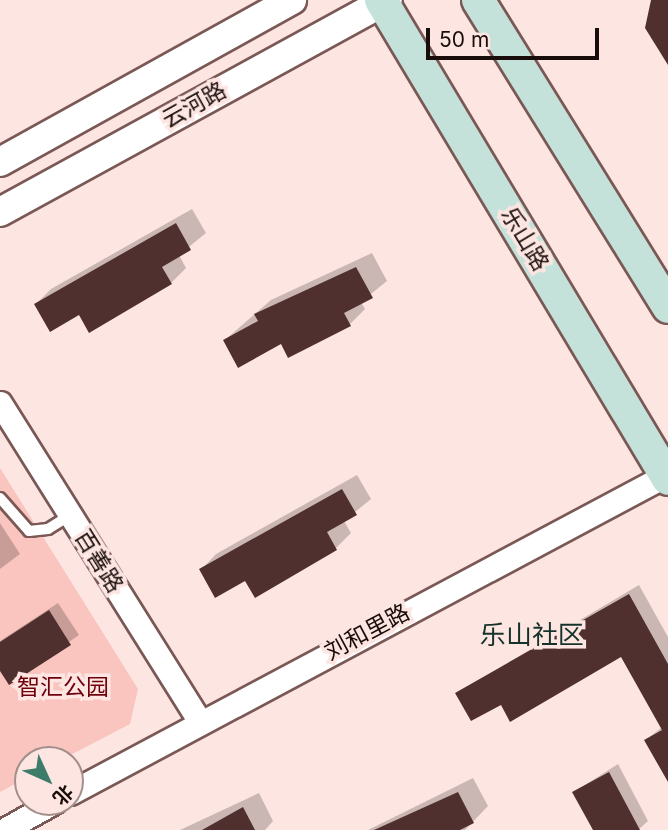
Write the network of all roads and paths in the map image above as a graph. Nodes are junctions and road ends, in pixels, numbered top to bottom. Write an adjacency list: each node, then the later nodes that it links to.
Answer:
1 (292, 0): 4 (street, 云河路)
2 (478, 0): 6 (main road)
3 (384, 1): 5 (street, 云河路); 8 (main road, 乐山路)
4 (0, 162)
5 (0, 212)
6 (668, 307)
7 (0, 402): 10 (street, 百善路)
8 (667, 477): 11 (street, 刘和里路)
9 (0, 498): 10 (lane)
10 (70, 515): 11 (street, 百善路)
11 (199, 720): 12 (street, 刘和里路)
12 (84, 785)
13 (29, 816): 14 (street)
14 (4, 830)

